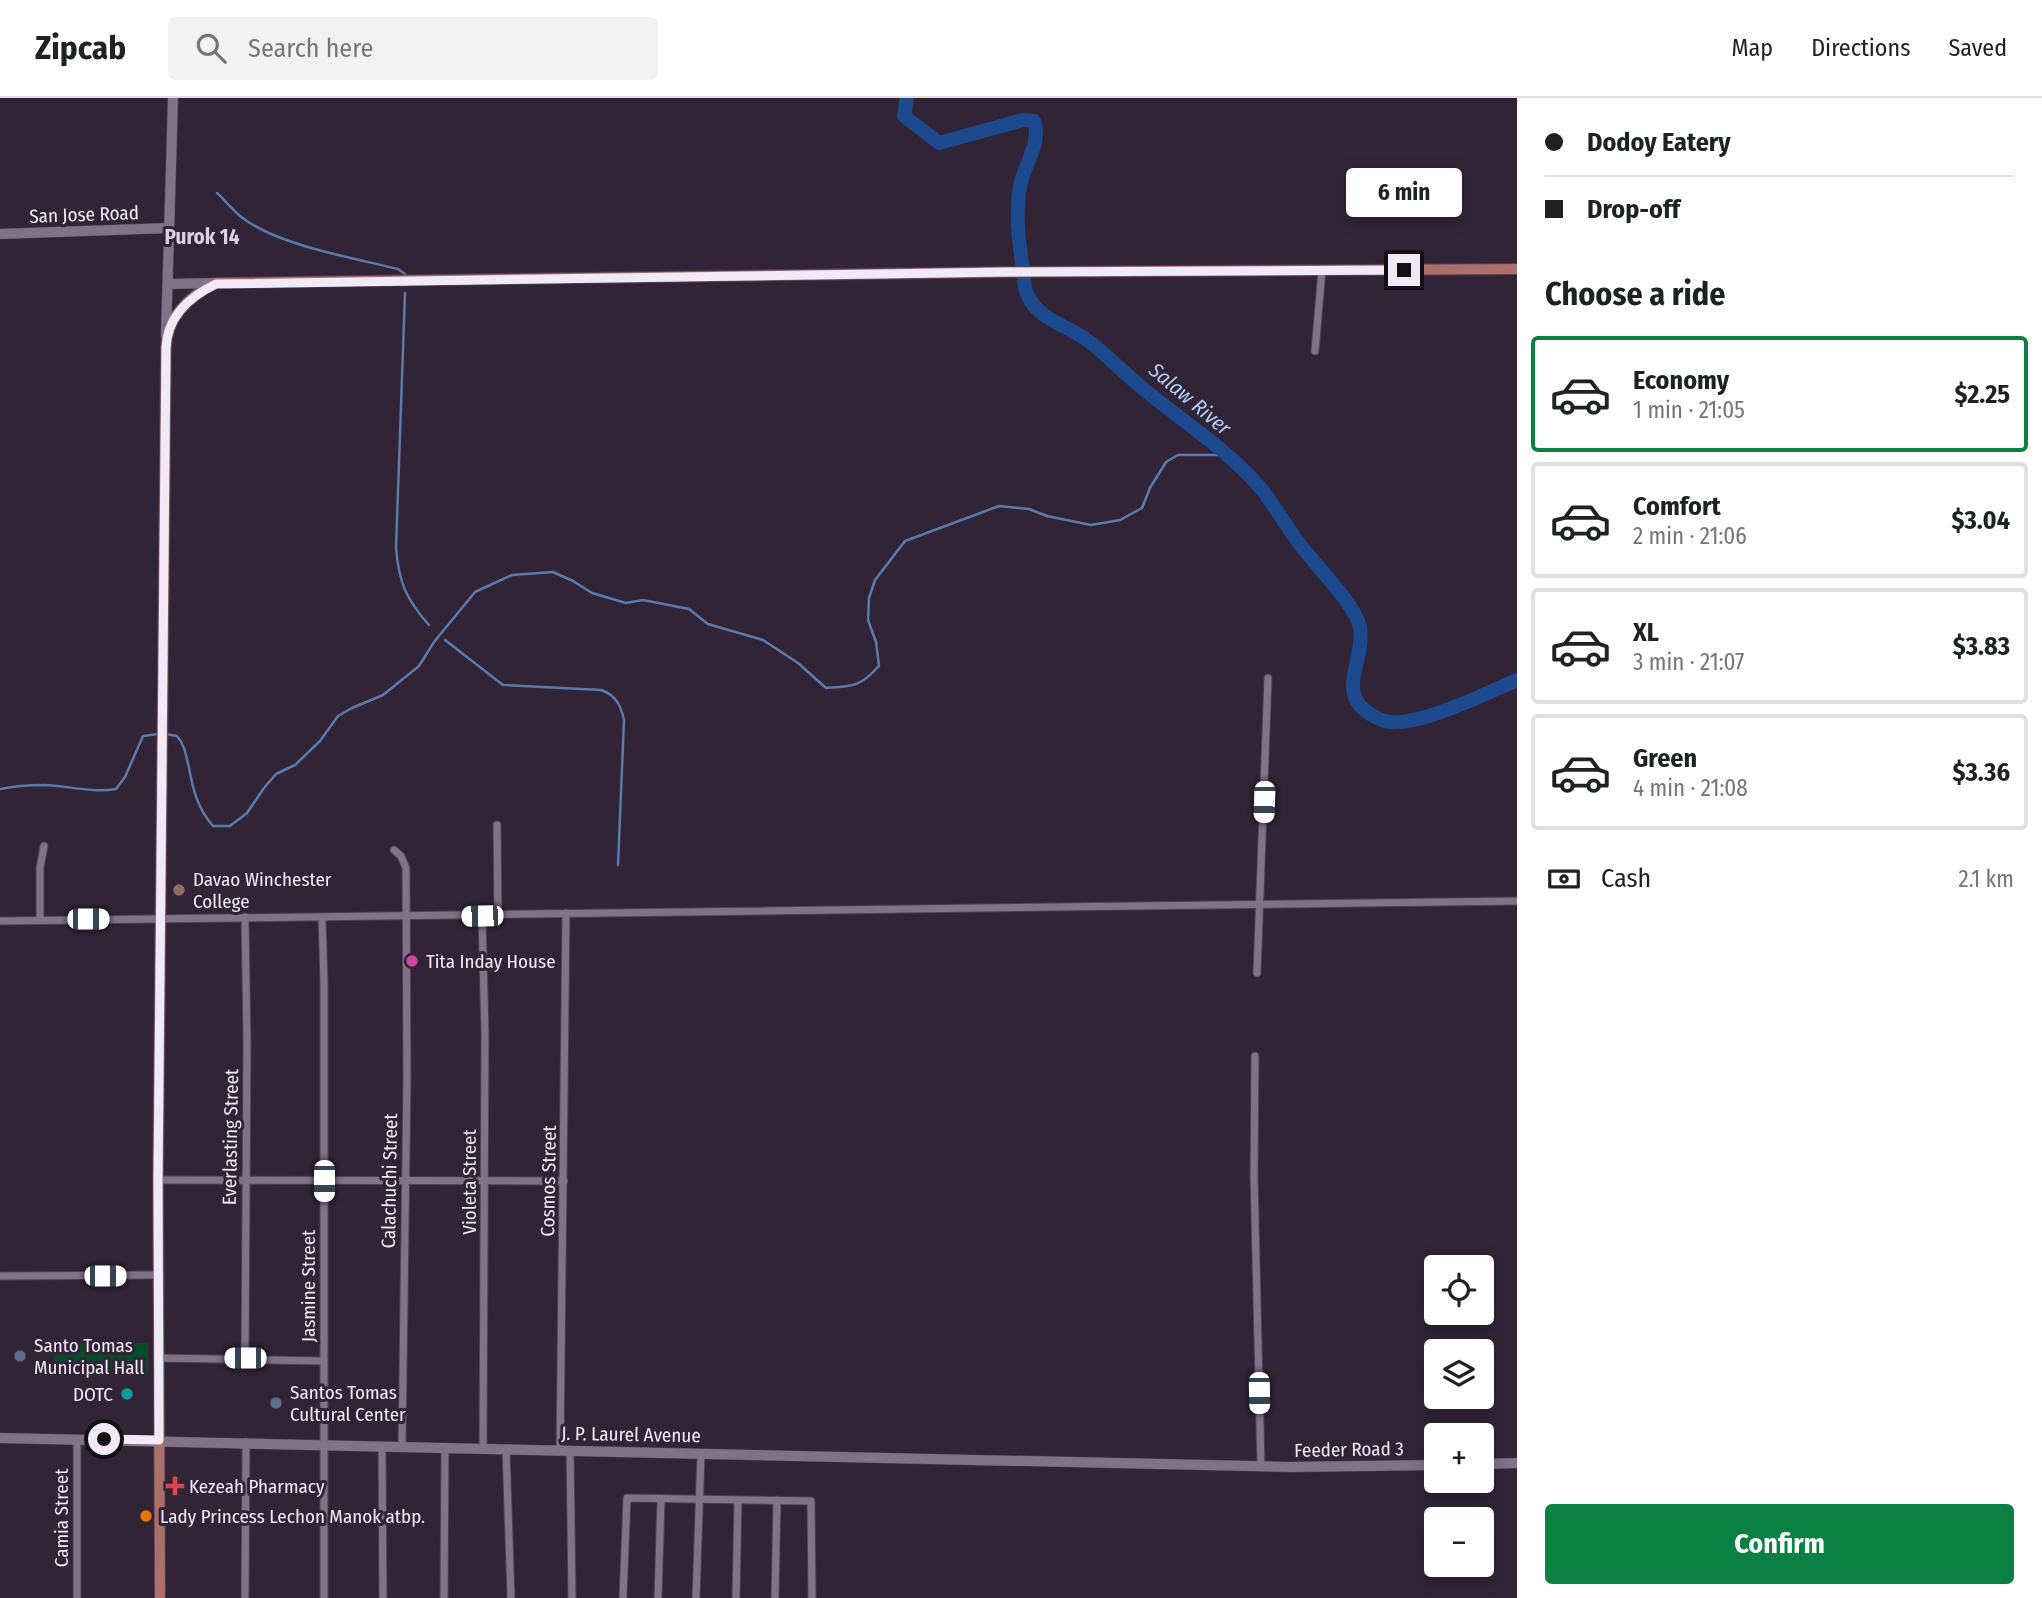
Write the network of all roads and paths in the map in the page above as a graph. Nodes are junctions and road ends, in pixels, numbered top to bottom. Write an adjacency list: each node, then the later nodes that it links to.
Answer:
1 (173, 98): 2 (street)
2 (169, 228): 3 (street, San Jose Road); 6 (street)
3 (0, 234)
4 (1517, 269): 5 (main road)
5 (1322, 270): 7 (main road); 9 (street)
6 (168, 284): 7 (street); 8 (street)
7 (216, 284): 8 (main road)
8 (166, 338): 23 (main road)
9 (1315, 351)
10 (1268, 678): 15 (street)
11 (497, 825): 17 (street)
12 (44, 846): 22 (street)
13 (394, 850): 20 (street, Calachuchi Street)
14 (1517, 901): 15 (street)
15 (1260, 905): 16 (street); 25 (street)
16 (566, 913): 17 (street); 32 (street, Cosmos Street)
17 (499, 915): 18 (street)
18 (482, 916): 20 (street); 27 (street, Violeta Street)
19 (245, 917): 21 (street); 23 (street); 29 (street, Everlasting Street)
20 (406, 917): 21 (street); 30 (street, Calachuchi Street)
21 (323, 918): 31 (street, Jasmine Street)
22 (40, 919): 23 (street); 24 (street)
23 (162, 919): 28 (main road)
24 (0, 921)
25 (1257, 973)
26 (1255, 1056): 53 (street)
27 (484, 1179): 30 (street); 32 (street); 46 (street, Violeta Street)
28 (158, 1180): 29 (street); 33 (main road)
29 (244, 1180): 31 (street); 36 (street, Everlasting Street)
30 (405, 1180): 31 (street); 44 (street, Calachuchi Street)
31 (324, 1181): 37 (street, Jasmine Street)
32 (564, 1181): 48 (street, Cosmos Street)
33 (159, 1275): 34 (street); 35 (main road)
34 (0, 1276)
35 (159, 1358): 36 (street); 40 (main road)
36 (245, 1358): 37 (street)
37 (324, 1361): 42 (street, Jasmine Street)
38 (0, 1438): 39 (street, J. P. Laurel Avenue)
39 (77, 1439): 40 (street, J. P. Laurel Avenue); 58 (street, Camia Street)
40 (159, 1440): 41 (street, J. P. Laurel Avenue); 59 (main road)
41 (246, 1442): 42 (street, J. P. Laurel Avenue); 60 (street)
42 (324, 1444): 43 (street, J. P. Laurel Avenue); 61 (street, Jasmine Street)
43 (382, 1446): 44 (street, J. P. Laurel Avenue); 62 (street)
44 (402, 1446): 45 (street, J. P. Laurel Avenue)
45 (444, 1447): 46 (street, J. P. Laurel Avenue); 63 (street)
46 (484, 1448): 47 (street, J. P. Laurel Avenue)
47 (506, 1448): 48 (street, J. P. Laurel Avenue); 64 (street)
48 (565, 1450): 49 (street, J. P. Laurel Avenue); 65 (street, Cosmos Street)
49 (701, 1453): 53 (street, J. P. Laurel Avenue); 55 (street)
50 (1517, 1463): 51 (street)
51 (1494, 1464)
52 (1424, 1465): 53 (street, Feeder Road 3)
53 (1261, 1467)
54 (660, 1499): 55 (street); 66 (street); 67 (street)
55 (700, 1499): 56 (street); 68 (street)
56 (738, 1500): 57 (street); 69 (street)
57 (777, 1500): 70 (street); 71 (street)
58 (77, 1598)
59 (160, 1598)
60 (246, 1598)
61 (324, 1598)
62 (383, 1598)
63 (444, 1598)
64 (511, 1598)
65 (572, 1598)
66 (623, 1598)
67 (658, 1598)
68 (696, 1598)
69 (736, 1598)
70 (775, 1598)
71 (811, 1598)

